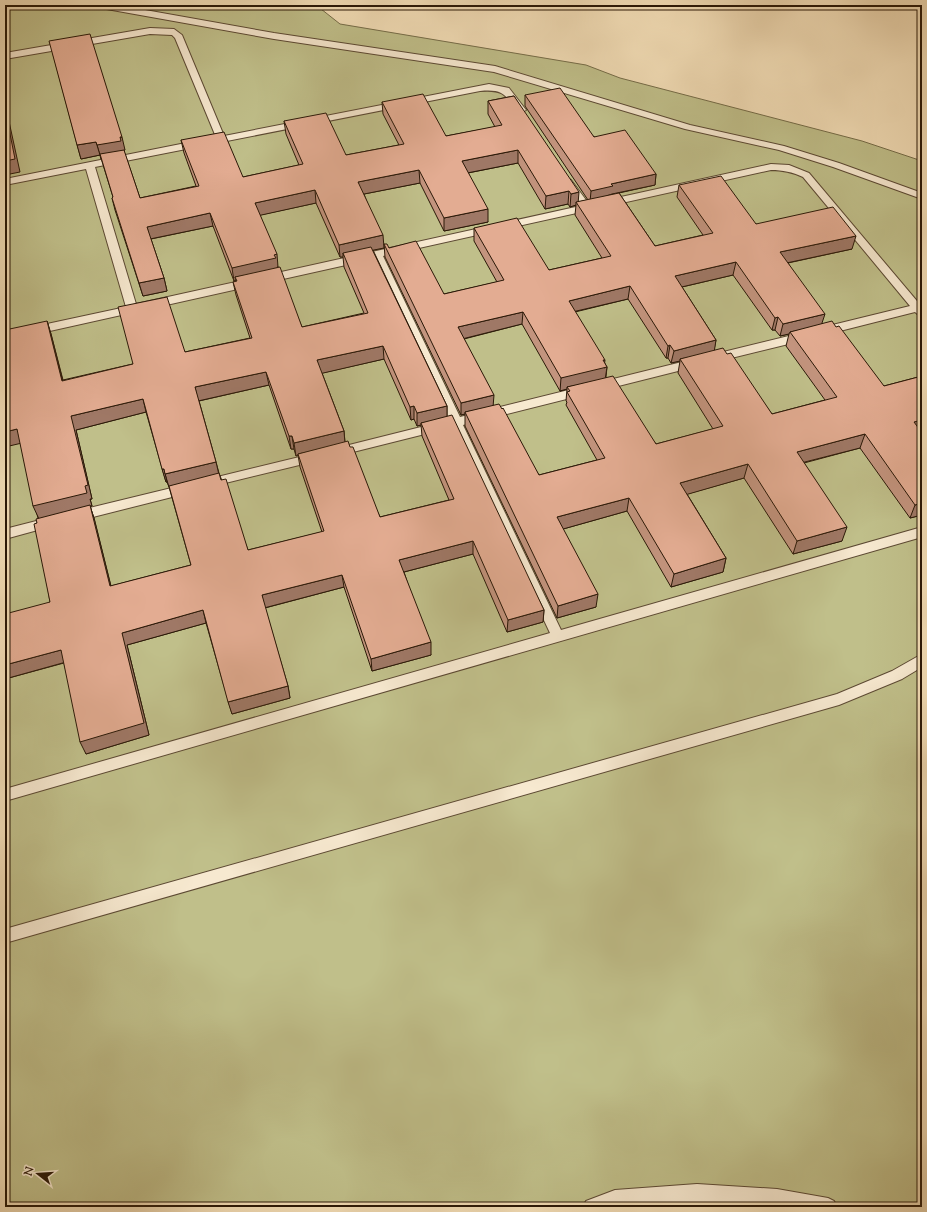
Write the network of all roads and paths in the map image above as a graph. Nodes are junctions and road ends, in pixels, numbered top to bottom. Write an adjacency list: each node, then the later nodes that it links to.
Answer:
1 (101, 5): 8 (lane)
2 (5, 56): 4 (lane)
3 (526, 118): 4 (lane)
4 (221, 139): 5 (lane)
5 (90, 165): 7 (lane); 11 (lane)
6 (565, 176): 9 (lane)
7 (5, 182)
8 (922, 196)
9 (586, 208): 10 (lane); 12 (lane)
10 (377, 255): 11 (lane); 14 (lane)
11 (132, 309): 13 (lane)
12 (919, 311): 14 (lane)
13 (5, 337)
14 (456, 422): 16 (lane); 17 (lane)
15 (922, 532): 17 (lane)
16 (5, 534)
17 (557, 635): 19 (lane)
18 (922, 660): 20 (lane)
19 (5, 795)
20 (5, 936)
21 (592, 1207): 22 (lane)
22 (828, 1207)

